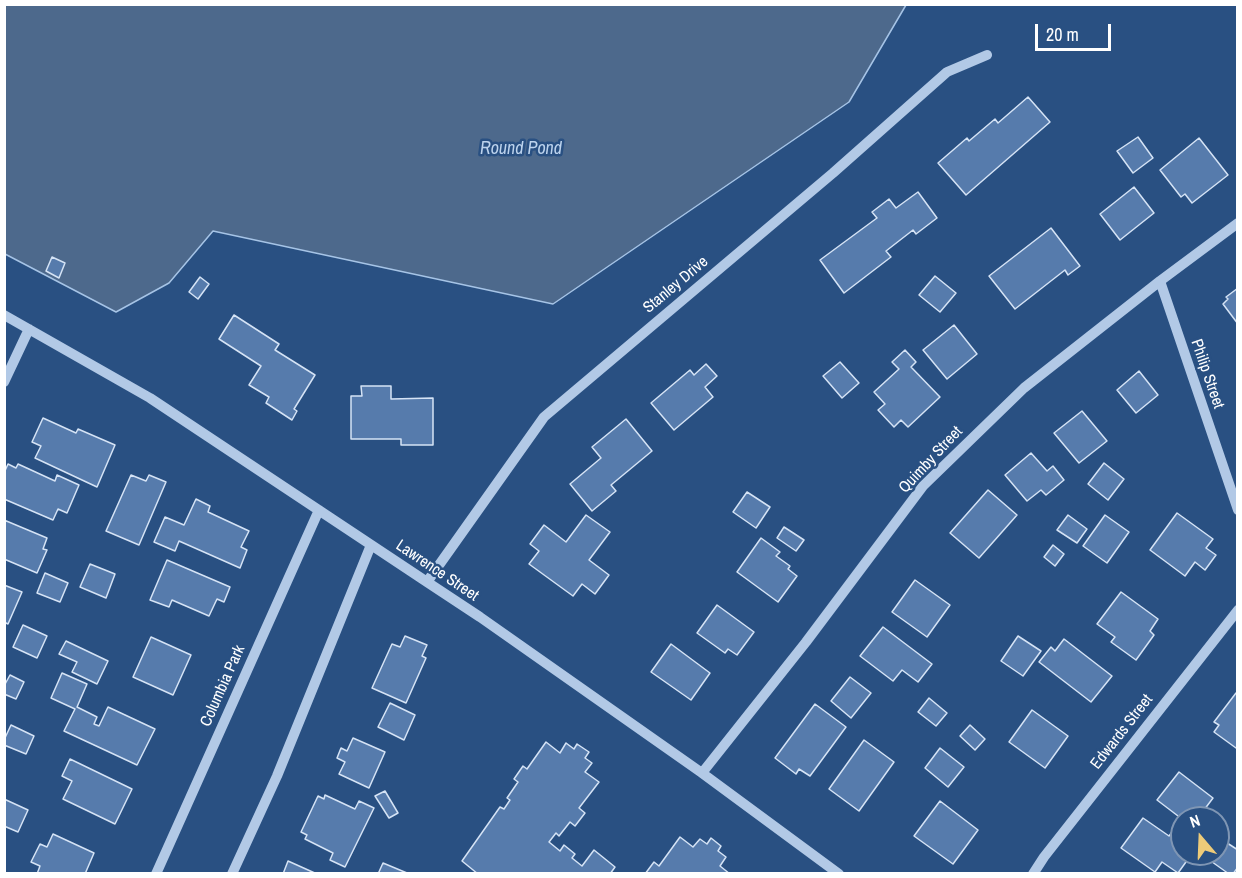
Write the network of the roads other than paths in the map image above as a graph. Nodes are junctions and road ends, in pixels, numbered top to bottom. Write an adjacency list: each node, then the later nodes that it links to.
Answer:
1 (987, 55): 10 (street, Stanley Drive)
2 (1238, 223): 3 (street, Quimby Street)
3 (1160, 280): 8 (street, Philip Street); 12 (street, Quimby Street)
4 (4, 315): 5 (street, Lawrence Street)
5 (29, 329): 6 (street); 7 (street, Lawrence Street)
6 (4, 382)
7 (320, 510): 9 (street, Lawrence Street); 13 (street, Columbia Park)
8 (1238, 510)
9 (371, 545): 10 (street, Lawrence Street); 14 (street)
10 (427, 582): 12 (street, Lawrence Street)
11 (1238, 610): 16 (street, Edwards Street)
12 (702, 773): 15 (street, Lawrence Street)
13 (156, 873)
14 (232, 873)
15 (839, 873)
16 (1033, 873)

